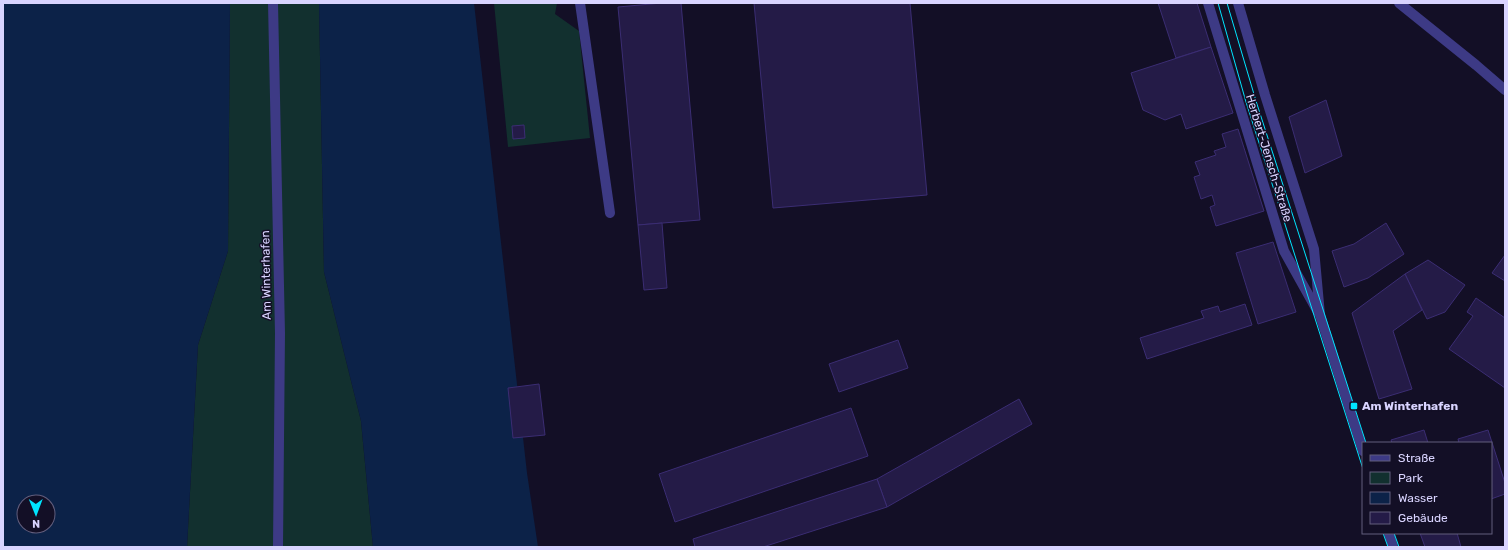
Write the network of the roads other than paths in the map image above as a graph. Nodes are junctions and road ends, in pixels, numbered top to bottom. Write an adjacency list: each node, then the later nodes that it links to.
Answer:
1 (273, 3): 11 (street, Am Winterhafen)
2 (580, 3): 7 (street)
3 (1208, 3): 8 (street, Herbert-Jensch-Straße)
4 (1238, 3): 8 (street, Herbert-Jensch-Straße)
5 (1399, 3): 6 (street)
6 (1505, 90)
7 (610, 213)
8 (1320, 315): 9 (street, Herbert-Jensch-Straße)
9 (1362, 448)
10 (1389, 534): 12 (street)
11 (278, 547)
12 (1393, 547)

